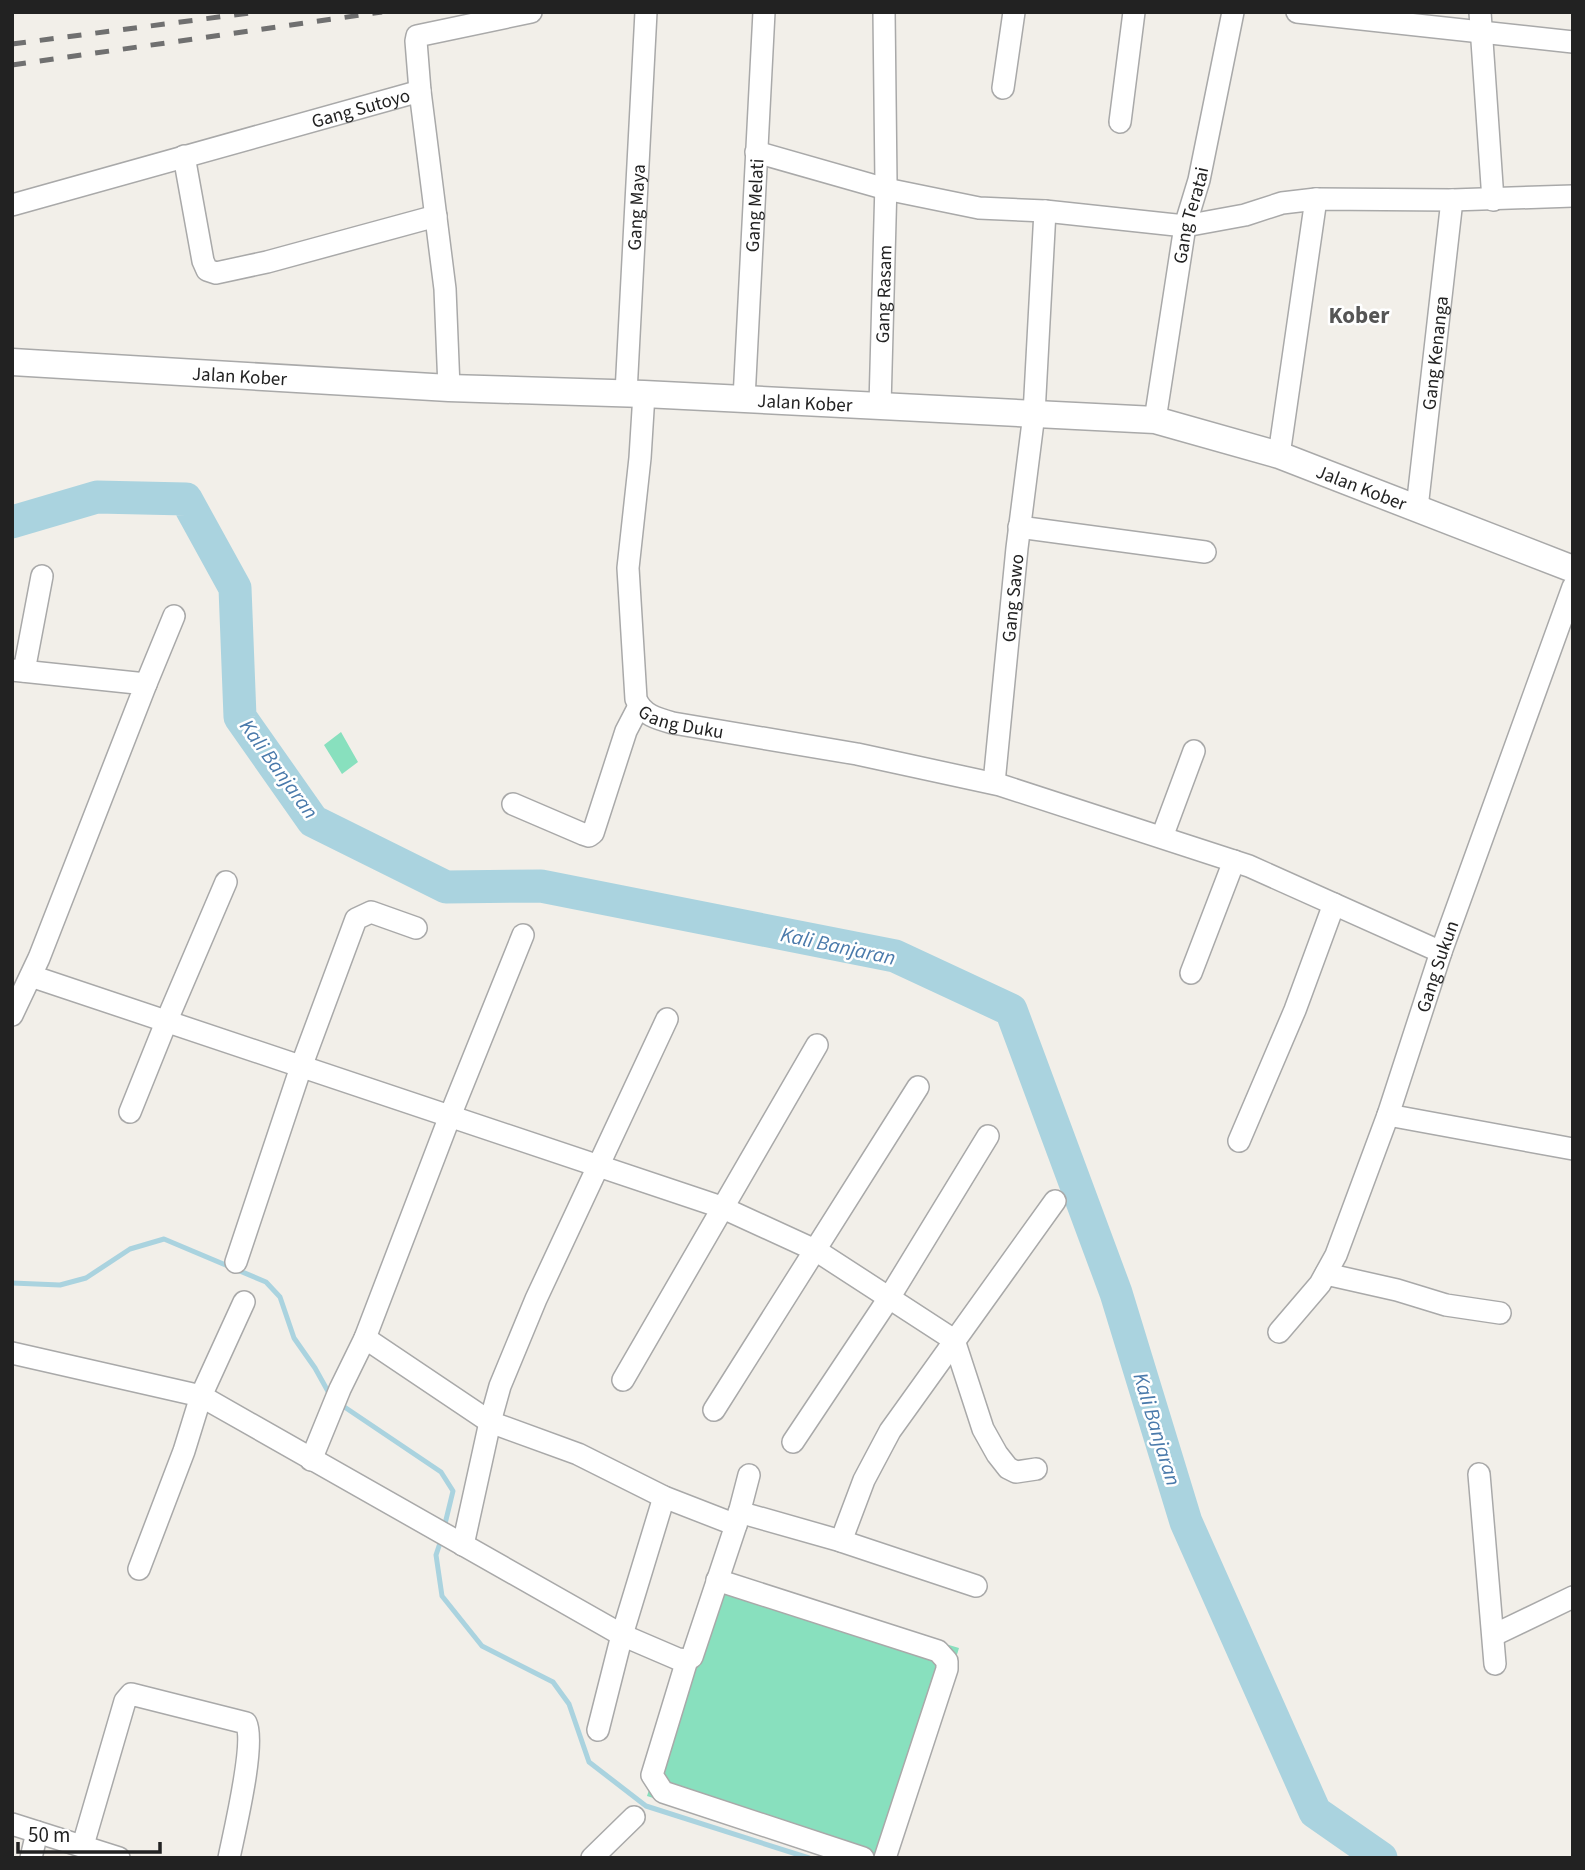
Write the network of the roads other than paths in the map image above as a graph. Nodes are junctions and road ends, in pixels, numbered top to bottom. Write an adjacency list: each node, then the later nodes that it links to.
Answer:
1 (531, 12): 14 (street)
2 (764, 12): 16 (street, Gang Melati)
3 (884, 12): 18 (street, Gang Rasam)
4 (1014, 12): 13 (street)
5 (1134, 12): 15 (street)
6 (1233, 12): 26 (street, Gang Teratai)
7 (1297, 12): 10 (street)
8 (1480, 12): 11 (street)
9 (645, 18): 29 (street, Gang Maya)
10 (1399, 19): 11 (street)
11 (1482, 34): 12 (street); 21 (street)
12 (1573, 42)
13 (1003, 88)
14 (420, 91): 17 (street, Gang Sutoyo); 25 (street, Gang Sutoyo)
15 (1120, 122)
16 (756, 152): 18 (street); 30 (street, Gang Melati)
17 (184, 156): 23 (street, Gang Sutoyo); 25 (street)
18 (886, 182): 24 (street); 31 (street, Gang Rasam)
19 (1573, 196): 21 (street)
20 (1316, 199): 22 (street); 26 (street); 34 (street)
21 (1493, 200): 22 (street)
22 (1452, 201): 35 (street, Gang Kenanga)
23 (12, 205)
24 (1045, 211): 26 (street); 32 (street, Gang Sawo)
25 (436, 216): 28 (street, Gang Sutoyo)
26 (1185, 226): 33 (street, Gang Teratai)
27 (12, 362): 28 (street, Jalan Kober)
28 (449, 388): 29 (street, Jalan Kober)
29 (635, 393): 30 (street, Jalan Kober); 44 (street, Gang Duku)
30 (744, 399): 31 (street, Jalan Kober)
31 (880, 406): 32 (street, Jalan Kober)
32 (1034, 414): 33 (street, Jalan Kober); 36 (street, Gang Sawo)
33 (1155, 420): 34 (street, Jalan Kober)
34 (1279, 455): 35 (street, Jalan Kober)
35 (1417, 508): 38 (street, Jalan Kober)
36 (1019, 527): 37 (street); 46 (street, Gang Sawo)
37 (1205, 552)
38 (1573, 569)
39 (42, 576): 42 (street)
40 (1573, 587): 54 (street, Gang Sukun)
41 (174, 616): 43 (street)
42 (18, 671): 43 (street)
43 (146, 684): 56 (street)
44 (639, 706): 46 (street, Gang Duku); 47 (street)
45 (1194, 751): 48 (street)
46 (994, 783): 48 (street, Gang Duku)
47 (513, 804)
48 (1162, 837): 49 (street, Gang Duku)
49 (1234, 861): 51 (street, Gang Duku); 55 (street)
50 (226, 883): 59 (street)
51 (1334, 904): 54 (street, Gang Duku); 67 (street)
52 (416, 928): 61 (street)
53 (523, 934): 65 (street)
54 (1441, 952): 64 (street, Gang Sukun)
55 (1191, 973)
56 (32, 976): 57 (street); 59 (street)
57 (12, 1015)
58 (667, 1019): 69 (street)
59 (167, 1020): 61 (street); 63 (street)
60 (817, 1045): 71 (street)
61 (301, 1067): 65 (street); 73 (street)
62 (918, 1087): 72 (street)
63 (130, 1112)
64 (1388, 1115): 68 (street); 74 (street, Gang Sukun)
65 (450, 1116): 69 (street); 79 (street)
66 (988, 1136): 75 (street)
67 (1239, 1141)
68 (1573, 1149)
69 (598, 1167): 71 (street); 85 (street)
70 (1055, 1201): 80 (street)
71 (721, 1207): 72 (street); 82 (street)
72 (817, 1251): 75 (street); 84 (street)
73 (236, 1262)
74 (1326, 1274): 77 (street); 78 (street, Gang Sukun)
75 (889, 1298): 80 (street); 86 (street)
76 (244, 1302): 83 (street)
77 (1500, 1313)
78 (1279, 1332)
79 (365, 1338): 85 (street); 87 (street)
80 (954, 1340): 88 (street); 93 (street)
81 (12, 1353): 83 (street)
82 (623, 1380)
83 (201, 1396): 87 (street); 95 (street)
84 (714, 1410)
85 (490, 1422): 91 (street); 94 (street)
86 (793, 1442)
87 (311, 1460): 94 (street)
88 (1036, 1469)
89 (1479, 1474): 100 (street)
90 (749, 1475): 92 (street)
91 (664, 1497): 92 (street); 99 (street)
92 (738, 1518): 93 (street); 96 (street)
93 (841, 1541): 97 (street)
94 (462, 1544): 99 (street)
95 (139, 1570)
96 (718, 1580): 101 (street); 113 (street)
97 (976, 1586)
98 (1573, 1597): 100 (street)
99 (622, 1635): 101 (street); 103 (street)
100 (1494, 1635): 102 (street)
101 (687, 1660): 112 (street)
102 (1495, 1664)
103 (598, 1730)
104 (634, 1817): 111 (street)
105 (12, 1824): 106 (street)
106 (37, 1832): 107 (street); 108 (street)
107 (83, 1845): 109 (street); 110 (street)
108 (31, 1858)
109 (119, 1858)
110 (229, 1858)
111 (592, 1858)
112 (863, 1858)
113 (885, 1858)

